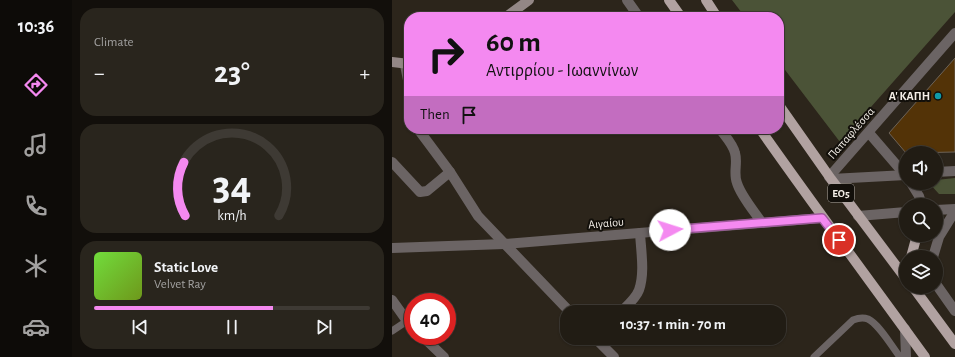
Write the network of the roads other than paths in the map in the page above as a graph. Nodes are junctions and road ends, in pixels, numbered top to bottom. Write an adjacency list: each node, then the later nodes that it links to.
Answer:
1 (528, 0): 5 (main road)
2 (627, 0): 6 (street)
3 (669, 0): 7 (main road)
4 (706, 0): 8 (main road)
5 (512, 12)
6 (635, 12)
7 (677, 12)
8 (714, 12)
9 (955, 33): 13 (street, Παπαφλέσσα)
10 (392, 62): 11 (main road)
11 (404, 64)
12 (784, 112): 23 (main road, ΕΟ5)
13 (869, 132): 18 (street); 23 (street, Παπαφλέσσα)
14 (422, 134): 20 (street)
15 (724, 134): 29 (street)
16 (763, 134): 28 (main road, ΕΟ5)
17 (392, 162): 20 (street)
18 (899, 168)
19 (955, 171): 21 (street)
20 (450, 172): 31 (street)
21 (943, 172)
22 (899, 177): 23 (street)
23 (830, 178): 27 (main road, ΕΟ5)
24 (943, 210): 25 (street)
25 (955, 210): 33 (street)
26 (899, 213): 27 (street)
27 (858, 216): 34 (main road, ΕΟ5)
28 (822, 218): 29 (street, Αιγαίου); 43 (main road, ΕΟ5)
29 (762, 223): 30 (street, Αιγαίου)
30 (640, 233): 31 (street, Αιγαίου); 39 (street)
31 (504, 244): 32 (street, Αιγαίου); 38 (street)
32 (392, 248)
33 (934, 250)
34 (899, 270)
35 (918, 294): 45 (main road)
36 (943, 294): 40 (street)
37 (392, 300): 41 (street)
38 (563, 305)
39 (628, 305)
40 (955, 311)
41 (404, 316)
42 (404, 326): 44 (lane)
43 (905, 329): 52 (street); 53 (main road, ΕΟ5)
44 (392, 331)
45 (955, 344)
46 (431, 345): 48 (street)
47 (602, 345): 49 (street)
48 (444, 357)
49 (614, 357)
50 (814, 357): 51 (lane)
51 (900, 357)
52 (906, 357)
53 (925, 357)

